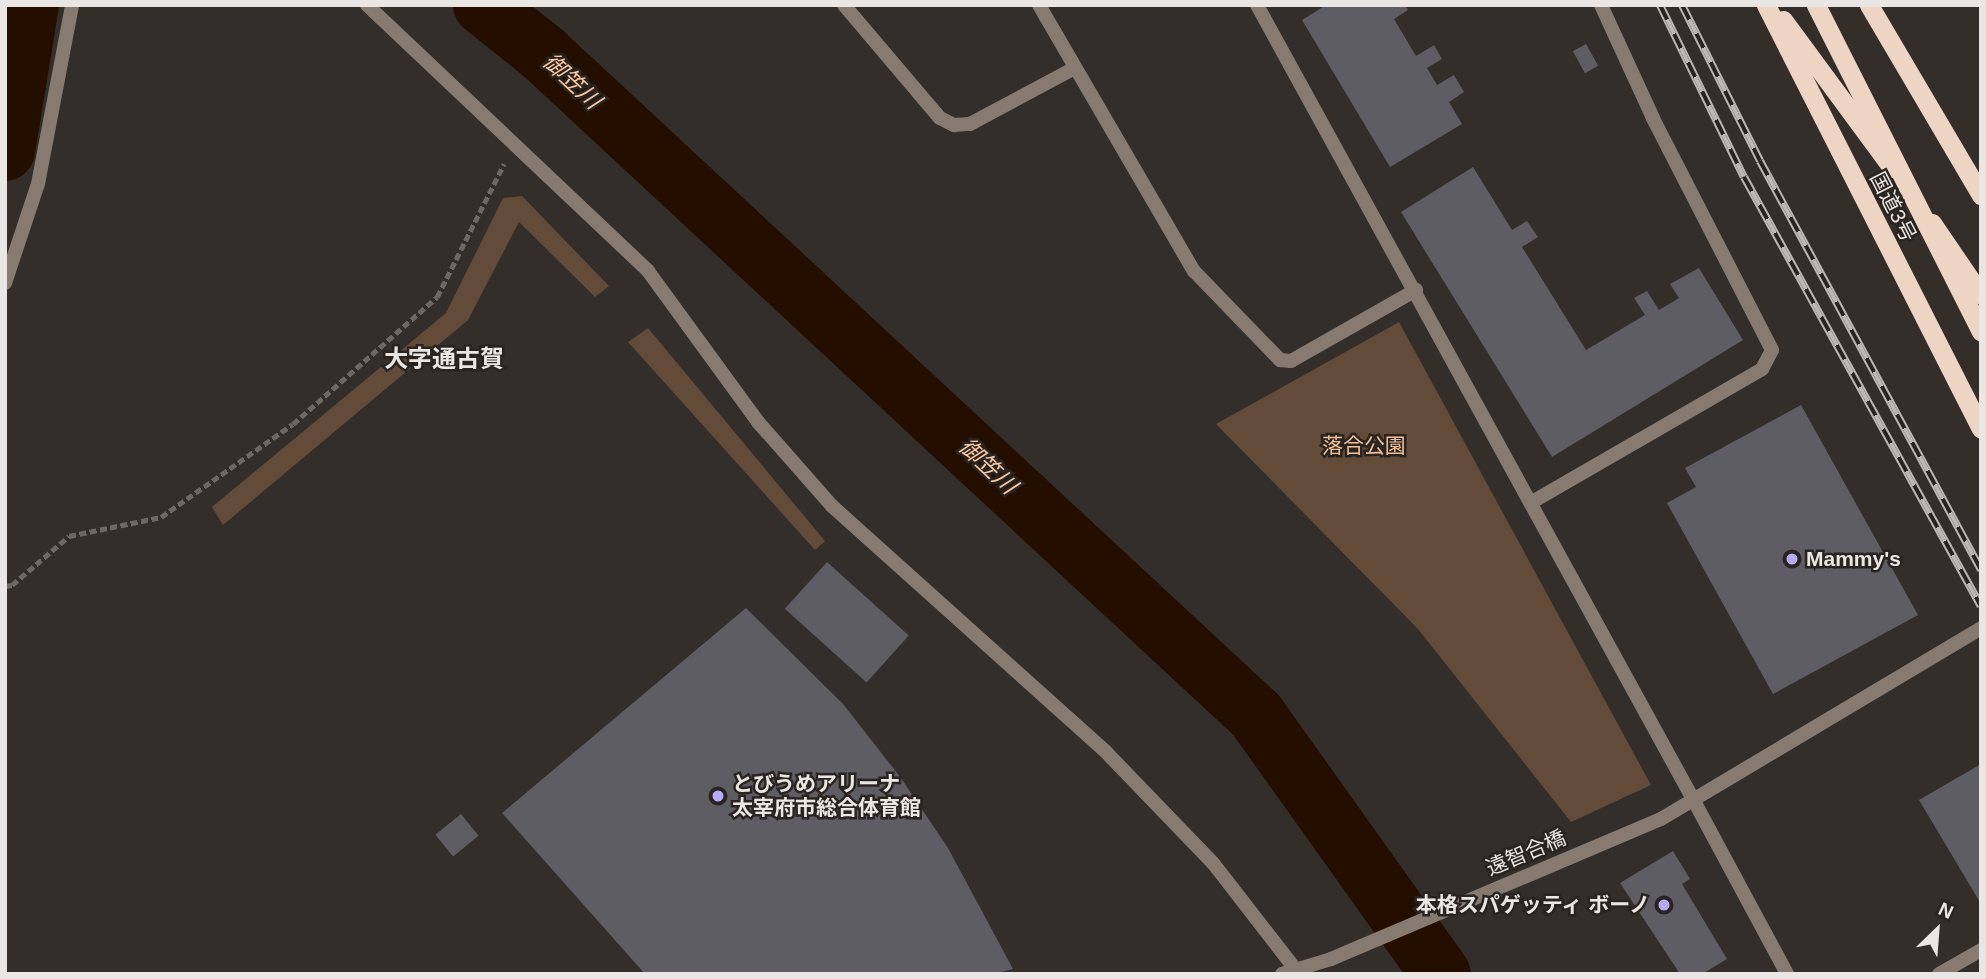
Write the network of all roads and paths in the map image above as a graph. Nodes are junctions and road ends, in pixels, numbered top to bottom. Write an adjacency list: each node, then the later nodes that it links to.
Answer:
1 (72, 5): 14 (street)
2 (366, 5): 12 (street)
3 (844, 5): 11 (street)
4 (1039, 5): 11 (street)
5 (1257, 5): 15 (street)
6 (1601, 5): 19 (street)
7 (1766, 5): 18 (highway, 国道3号)
8 (1773, 5): 16 (highway)
9 (1816, 5): 17 (highway, 国道3号, bridge)
10 (1870, 5): 13 (highway)
11 (1075, 68): 15 (street)
12 (513, 146): 20 (path); 24 (street)
13 (1981, 195)
14 (5, 283)
15 (1416, 290): 19 (street)
16 (1981, 295)
17 (1981, 332)
18 (1981, 428)
19 (1532, 502): 22 (street)
20 (5, 586)
21 (1981, 628): 22 (street, 遠智合橋)
22 (1693, 801): 24 (street, 遠智合橋); 25 (street)
23 (1981, 950): 26 (street)
24 (1293, 972)
25 (1787, 974)
26 (1939, 974)

